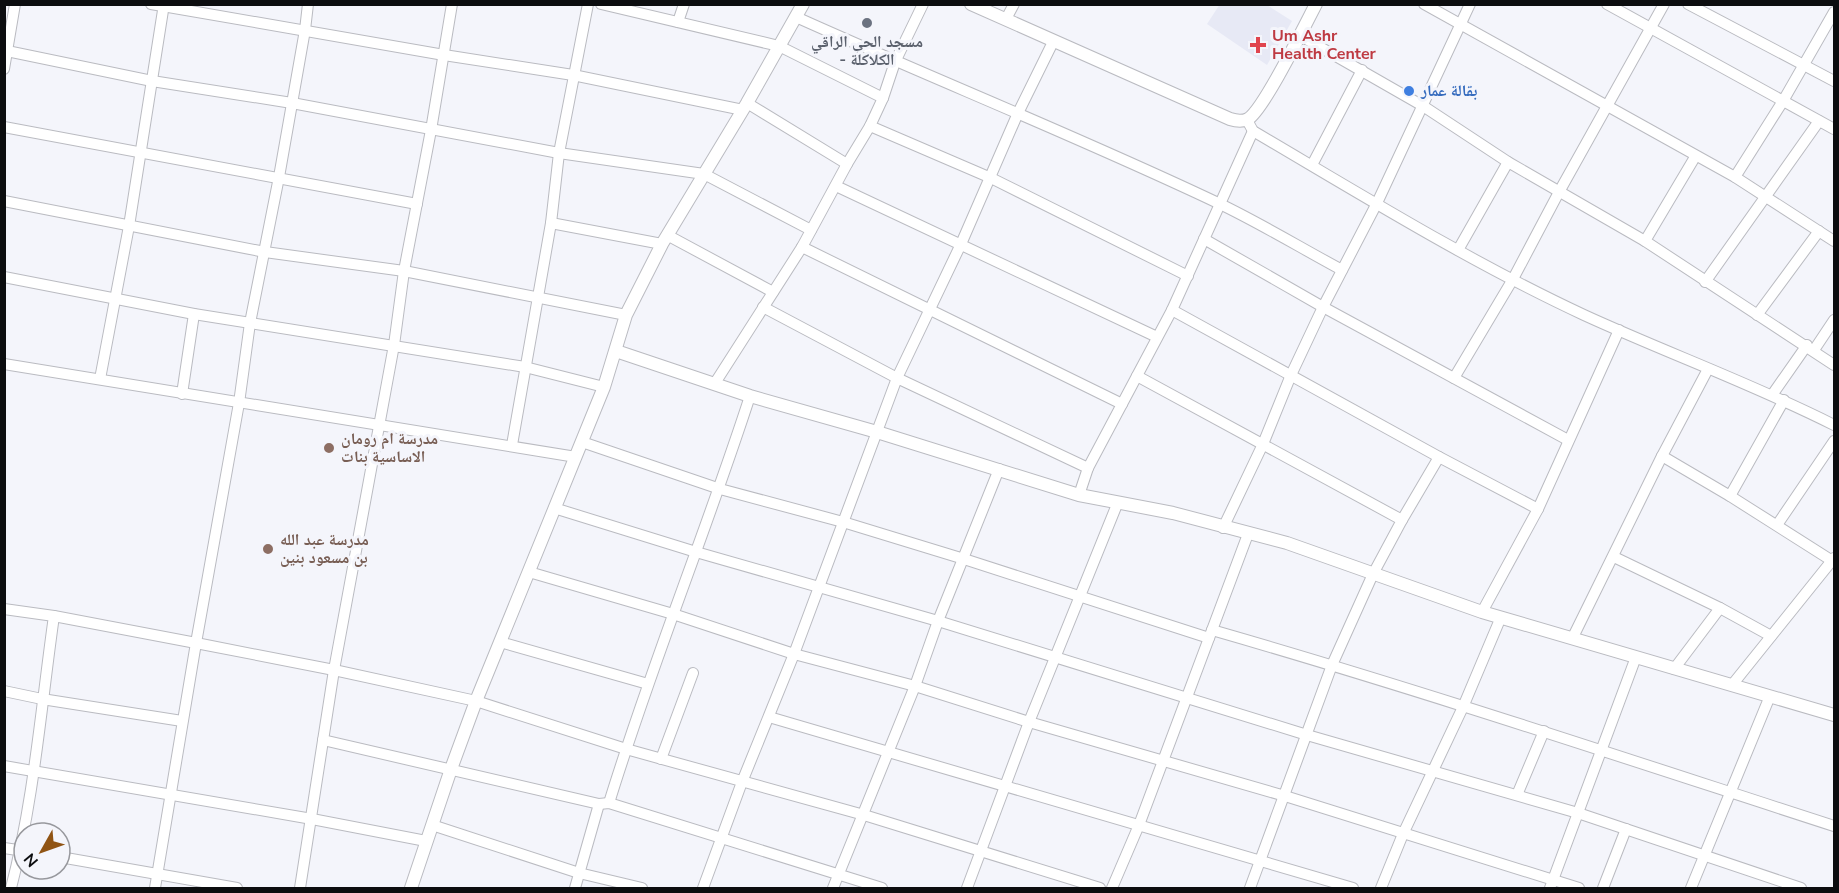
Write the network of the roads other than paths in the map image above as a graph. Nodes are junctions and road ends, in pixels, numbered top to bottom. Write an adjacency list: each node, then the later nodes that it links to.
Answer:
1 (15, 4): 29 (street)
2 (152, 4): 18 (street)
3 (308, 4): 25 (street)
4 (452, 4): 30 (street)
5 (588, 4): 35 (street)
6 (601, 4): 22 (street)
7 (684, 4): 22 (street)
8 (802, 4): 20 (street)
9 (923, 4): 31 (street)
10 (971, 4): 21 (street)
11 (1014, 4): 21 (street)
12 (1316, 4): 26 (street)
13 (1424, 4): 23 (street)
14 (1470, 4): 23 (street)
15 (1607, 4): 24 (street)
16 (1664, 4): 24 (street)
17 (1688, 4): 32 (street)
18 (164, 6): 25 (street); 36 (street)
19 (1834, 12): 32 (street)
20 (796, 16): 28 (street); 31 (street)
21 (1006, 19): 27 (street)
22 (678, 22): 28 (street)
23 (1461, 24): 41 (street); 43 (street)
24 (1650, 28): 39 (street); 43 (street)
25 (305, 30): 30 (street); 40 (street)
26 (1299, 35): 34 (street); 47 (street)
27 (1053, 42): 44 (street); 47 (street)
28 (779, 46): 38 (street); 42 (street)
29 (7, 51): 33 (street); 36 (street)
30 (444, 55): 35 (street); 50 (street)
31 (895, 62): 38 (street); 44 (street)
32 (1805, 64): 37 (street); 39 (street)
33 (4, 69)
34 (1362, 70): 41 (street); 56 (street)
35 (573, 75): 42 (street); 52 (street)
36 (152, 81): 40 (street); 51 (street)
37 (1834, 81)
38 (883, 98): 46 (street)
39 (1783, 101): 45 (street); 59 (street)
40 (292, 103): 50 (street); 58 (street)
41 (1423, 106): 54 (street); 65 (street)
42 (745, 107): 55 (street); 57 (street)
43 (1606, 107): 53 (street); 62 (street)
44 (1018, 113): 60 (street); 67 (street)
45 (1819, 121): 49 (street); 63 (street)
46 (870, 126): 55 (street); 60 (street)
47 (1250, 126): 56 (street); 67 (street)
48 (4, 127): 51 (street)
49 (1834, 129)
50 (431, 130): 52 (street); 66 (street)
51 (139, 153): 58 (street); 69 (street)
52 (559, 153): 57 (street); 68 (street)
53 (1695, 157): 59 (street); 74 (street)
54 (1508, 162): 62 (street); 78 (street)
55 (847, 164): 61 (street)
56 (1312, 165): 65 (street)
57 (704, 174): 70 (street); 73 (street)
58 (279, 177): 66 (street); 79 (street)
59 (1735, 177): 63 (street)
60 (991, 178): 76 (street); 82 (street)
61 (836, 186): 70 (street); 76 (street)
62 (1559, 192): 74 (street); 84 (street)
63 (1766, 197): 71 (street); 85 (street)
64 (4, 201): 69 (street)
65 (1377, 203): 78 (street); 80 (street)
66 (417, 204): 81 (street)
67 (1220, 204): 72 (street); 80 (street)
68 (551, 223): 73 (street); 87 (street)
69 (129, 226): 79 (street); 88 (street)
70 (811, 230): 77 (street)
71 (1819, 231): 75 (street); 95 (street)
72 (1204, 239): 82 (street); 90 (street)
73 (664, 240): 86 (street); 94 (street)
74 (1645, 241): 85 (street)
75 (1834, 241)
76 (961, 244): 91 (street); 99 (street)
77 (802, 247): 86 (street); 91 (street)
78 (1458, 250): 84 (street)
79 (265, 252): 81 (street); 97 (street)
80 (1342, 270): 90 (street)
81 (404, 271): 87 (street); 100 (street)
82 (1188, 276): 92 (street)
83 (4, 277): 88 (street)
84 (1513, 279): 98 (street); 110 (street)
85 (1705, 282): 95 (street)
86 (773, 292): 89 (street)
87 (537, 298): 94 (street); 105 (street)
88 (114, 299): 93 (street); 111 (street)
89 (763, 307): 109 (street); 112 (street)
90 (1323, 307): 107 (street); 110 (street)
91 (928, 310): 109 (street); 119 (street)
92 (1172, 310): 99 (street); 107 (street)
93 (194, 314): 97 (street); 114 (street)
94 (626, 315): 102 (street)
95 (1757, 315): 101 (street)
96 (1834, 320): 101 (street)
97 (250, 323): 100 (street); 118 (street)
98 (1619, 330): 106 (street); 123 (street)
99 (1157, 337): 108 (street)
100 (393, 345): 105 (street); 121 (street)
101 (1811, 347): 104 (street); 115 (street)
102 (616, 351): 112 (street); 113 (street)
103 (4, 364): 111 (street)
104 (1834, 364)
105 (525, 367): 113 (street); 127 (street)
106 (1708, 369): 115 (street); 128 (street)
107 (1291, 375): 126 (street); 130 (street)
108 (1137, 376): 119 (street); 126 (street)
109 (897, 378): 122 (street); 131 (street)
110 (1454, 378): 123 (street)
111 (100, 379): 114 (street)
112 (715, 383): 116 (street)
113 (604, 387): 125 (street)
114 (182, 394): 118 (street)
115 (1772, 395): 117 (street)
116 (750, 396): 122 (street); 133 (street)
117 (1784, 400): 120 (street); 135 (street)
118 (239, 403): 121 (street); 163 (street)
119 (1122, 404): 131 (street)
120 (1834, 424)
121 (378, 425): 127 (street); 169 (street)
122 (877, 432): 132 (street); 140 (street)
123 (1568, 440): 138 (street)
124 (1834, 441): 141 (street)
125 (582, 442): 129 (street); 133 (street)
126 (1263, 444): 139 (street); 142 (street)
127 (512, 445): 129 (street)
128 (1662, 456): 135 (street); 145 (street)
129 (576, 457): 137 (street)
130 (1439, 457): 138 (street); 139 (street)
131 (1088, 468): 134 (street)
132 (999, 469): 134 (street); 146 (street)
133 (720, 489): 140 (street); 144 (street)
134 (1079, 495): 136 (street)
135 (1730, 496): 141 (street)
136 (1118, 502): 142 (street); 151 (street)
137 (554, 508): 144 (street); 148 (street)
138 (1538, 509): 154 (street)
139 (1402, 520): 149 (street)
140 (843, 522): 146 (street); 150 (street)
141 (1777, 525): 147 (street)
142 (1224, 528): 143 (street)
143 (1248, 534): 149 (street); 159 (street)
144 (696, 552): 150 (street); 155 (street)
145 (1614, 556): 152 (street); 161 (street)
146 (964, 559): 151 (street); 158 (street)
147 (1834, 560): 160 (street)
148 (529, 572): 155 (street); 162 (street)
149 (1373, 574): 154 (street); 167 (street)
150 (818, 587): 158 (street); 164 (street)
151 (1081, 597): 159 (street); 165 (street)
152 (1720, 608): 160 (street); 168 (street)
153 (4, 609): 156 (street)
154 (1482, 612): 157 (street)
155 (673, 614): 164 (street); 171 (street)
156 (54, 616): 163 (street); 177 (street)
157 (1501, 617): 161 (street); 179 (street)
158 (938, 621): 165 (street); 172 (street)
159 (1210, 634): 167 (street); 176 (street)
160 (1771, 636): 173 (street)
161 (1573, 637): 166 (street)
162 (500, 642): 171 (street); 178 (street)
163 (196, 643): 169 (street); 182 (street)
164 (794, 654): 172 (street); 181 (street)
165 (1055, 657): 176 (street); 183 (street)
166 (1636, 657): 168 (street); 189 (street)
167 (1332, 665): 179 (street); 185 (street)
168 (1674, 669): 173 (street)
169 (334, 670): 178 (street); 186 (street)
170 (693, 673): 190 (street)
171 (648, 684): 187 (street)
172 (915, 686): 183 (street); 188 (street)
173 (1732, 686): 175 (street)
174 (4, 691): 177 (street)
175 (1770, 696): 180 (street); 198 (street)
176 (1187, 697): 185 (street); 191 (street)
177 (42, 699): 182 (street); 194 (street)
178 (476, 701): 187 (street); 193 (street)
179 (1463, 706): 184 (street); 195 (street)
180 (1834, 715)
181 (769, 717): 188 (street); 196 (street)
182 (182, 722): 199 (street)
183 (1029, 722): 191 (street); 197 (street)
184 (1544, 731): 189 (street); 200 (street)
185 (1307, 735): 195 (street); 201 (street)
186 (323, 740): 193 (street); 205 (street)
187 (626, 749): 190 (street); 202 (street)
188 (888, 751): 197 (street); 204 (street)
189 (1602, 751): 198 (street); 203 (street)
190 (661, 759): 196 (street)
191 (1163, 761): 201 (street); 208 (street)
192 (4, 766): 194 (street)
193 (451, 769): 202 (street); 207 (street)
194 (34, 771): 199 (street); 206 (street)
195 (1432, 771): 200 (street); 211 (street)
196 (742, 782): 204 (street); 212 (street)
197 (1006, 785): 208 (street); 214 (street)
198 (1729, 792): 209 (street); 215 (street)
199 (170, 794): 205 (street); 219 (street)
200 (1517, 795): 203 (street)
201 (1285, 796): 211 (street); 217 (street)
202 (604, 804): 212 (street); 218 (street)
203 (1578, 813): 210 (street); 221 (street)
204 (864, 815): 214 (street); 220 (street)
205 (312, 819): 213 (street); 224 (street)
206 (26, 821)
207 (432, 825): 213 (street); 218 (street)
208 (1139, 825): 217 (street); 233 (street)
209 (1834, 826)
210 (1626, 829): 215 (street); 238 (street)
211 (1403, 834): 221 (street); 236 (street)
212 (723, 837): 220 (street); 228 (street)
213 (426, 841): 225 (street)
214 (982, 851): 231 (street); 232 (street)
215 (1705, 855): 239 (street); 240 (street)
216 (72, 859): 219 (street)
217 (1260, 860): 234 (street); 235 (street)
218 (579, 873): 226 (street); 227 (street)
219 (157, 874): 222 (street); 223 (street)
220 (839, 874): 229 (street); 230 (street)
221 (1551, 884): 237 (street)
222 (155, 888)
223 (237, 888)
224 (300, 888)
225 (411, 888)
226 (575, 888)
227 (642, 888)
228 (703, 888)
229 (833, 888)
230 (882, 888)
231 (967, 888)
232 (1100, 888)
233 (1112, 888)
234 (1250, 888)
235 (1353, 888)
236 (1381, 888)
237 (1578, 888)
238 (1603, 888)
239 (1691, 888)
240 (1801, 888)

